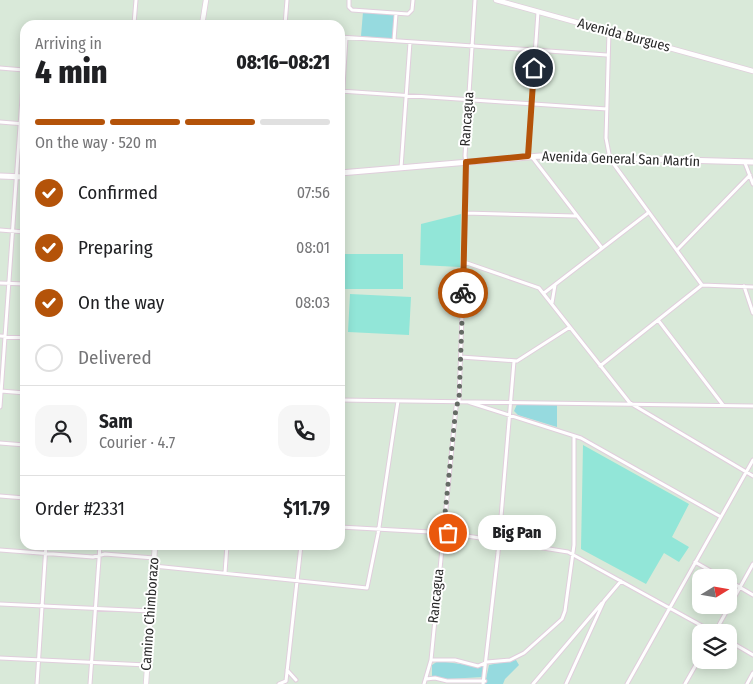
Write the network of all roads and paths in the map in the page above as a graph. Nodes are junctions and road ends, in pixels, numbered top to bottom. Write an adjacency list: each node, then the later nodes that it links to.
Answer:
1 (136, 0): 10 (street)
2 (206, 0): 11 (street)
3 (286, 0): 12 (street)
4 (349, 0): 9 (street)
5 (413, 0): 9 (street)
6 (475, 0): 17 (street, Rancagua)
7 (496, 0): 8 (street, Avenida Burgues)
8 (538, 12): 13 (street, Avenida Burgues); 19 (street)
9 (396, 14): 15 (street)
10 (134, 20)
11 (203, 20)
12 (285, 20)
13 (609, 31): 20 (street); 23 (street, Avenida Burgues)
14 (346, 38): 15 (street); 18 (street)
15 (394, 41): 16 (street)
16 (410, 42): 17 (street); 25 (street)
17 (472, 46): 19 (street); 26 (street, Rancagua)
18 (345, 51)
19 (536, 51): 20 (street); 27 (street)
20 (607, 55): 28 (street)
21 (0, 68): 22 (street)
22 (20, 70)
23 (753, 71)
24 (345, 91): 25 (street)
25 (406, 95): 26 (street); 36 (street)
26 (469, 100): 27 (street); 33 (street, Rancagua)
27 (531, 104): 28 (street); 31 (street)
28 (606, 109): 32 (street)
29 (0, 122): 30 (street)
30 (20, 124): 40 (street)
31 (530, 156): 32 (main road, Avenida General San Martín); 33 (main road, Avenida General San Martín); 44 (street)
32 (610, 159): 34 (main road, Avenida General San Martín); 43 (street)
33 (466, 162): 36 (main road, Avenida General San Martín); 42 (street, Rancagua)
34 (745, 162): 35 (main road, Avenida General San Martín); 38 (street)
35 (753, 162)
36 (401, 168): 37 (main road, Avenida General San Martín)
37 (345, 173)
38 (750, 175): 41 (street); 49 (street)
39 (0, 176): 40 (main road)
40 (17, 177): 46 (street)
41 (753, 184)
42 (465, 213): 44 (street); 50 (street, Rancagua)
43 (648, 213): 48 (street); 49 (street)
44 (577, 216): 48 (street)
45 (0, 230): 46 (street)
46 (13, 231): 47 (street); 52 (street)
47 (20, 232)
48 (602, 248): 54 (street)
49 (677, 250): 55 (street)
50 (464, 262): 58 (street); 66 (street, Rancagua)
51 (0, 283): 52 (street)
52 (9, 283): 53 (street); 64 (street)
53 (20, 284)
54 (555, 284): 58 (street); 59 (street)
55 (702, 285): 56 (street); 61 (street)
56 (744, 286): 57 (street); 60 (street)
57 (753, 287)
58 (544, 293): 59 (street)
59 (552, 304): 62 (street)
60 (753, 313)
61 (658, 320): 68 (street); 77 (street)
62 (570, 327): 67 (street); 68 (street)
63 (0, 336): 64 (street)
64 (5, 337): 65 (street); 69 (street)
65 (20, 338)
66 (461, 357): 67 (street); 73 (street, Rancagua)
67 (514, 361): 75 (street)
68 (600, 366): 76 (street)
69 (1, 391): 70 (street); 79 (street)
70 (20, 392)
71 (345, 400): 72 (street)
72 (398, 400): 73 (street); 91 (street)
73 (459, 400): 74 (street); 92 (street, Rancagua)
74 (466, 401): 75 (street); 80 (street)
75 (511, 401): 76 (street); 80 (street)
76 (630, 403): 77 (street); 85 (street)
77 (724, 405): 78 (street)
78 (753, 406)
79 (0, 408)
80 (510, 416): 81 (street); 93 (street)
81 (574, 436): 89 (street); 100 (street)
82 (0, 444): 83 (street)
83 (20, 445)
84 (753, 460): 85 (street)
85 (746, 472): 86 (street); 89 (street)
86 (753, 476)
87 (0, 496): 88 (street)
88 (20, 498)
89 (721, 517): 104 (street)
90 (345, 527): 91 (street)
91 (379, 530): 92 (street); 109 (street)
92 (443, 533): 93 (street); 127 (street, Rancagua)
93 (498, 541): 100 (street); 129 (street)
94 (0, 550): 101 (street)
95 (46, 550): 101 (street)
96 (100, 550): 102 (street)
97 (155, 550): 103 (street, Camino Chimborazo)
98 (227, 550): 108 (street)
99 (300, 550): 109 (street)
100 (573, 553): 110 (street); 129 (street)
101 (46, 554): 102 (street); 115 (street)
102 (99, 555): 103 (street); 116 (street)
103 (154, 558): 106 (street, Camino Chimborazo)
104 (695, 562): 107 (street); 117 (street)
105 (753, 564): 111 (street)
106 (154, 566): 108 (street); 118 (street, Camino Chimborazo)
107 (707, 569)
108 (225, 573): 109 (street)
109 (297, 581): 131 (street)
110 (621, 581): 113 (street); 117 (street)
111 (740, 587): 112 (street); 121 (street)
112 (753, 595)
113 (604, 601): 119 (street); 122 (street)
114 (0, 604): 115 (street)
115 (41, 606): 116 (street); 126 (street)
116 (96, 608): 118 (street); 128 (street)
117 (669, 609): 120 (street); 144 (street)
118 (150, 611): 130 (street, Camino Chimborazo)
119 (586, 621): 122 (street); 137 (street)
120 (698, 624)
121 (719, 624)
122 (594, 626): 143 (street)
123 (737, 646): 124 (street)
124 (753, 655)
125 (0, 658): 126 (street)
126 (38, 660): 128 (street); 138 (street)
127 (431, 660): 129 (street); 134 (street, Rancagua)
128 (92, 662): 130 (street); 139 (street)
129 (487, 662): 136 (street)
130 (147, 665): 140 (street, Camino Chimborazo)
131 (287, 669): 135 (street); 141 (street)
132 (694, 669): 145 (street)
133 (753, 673): 146 (street)
134 (426, 679): 136 (street); 142 (street, Rancagua)
135 (296, 680)
136 (484, 683)
137 (535, 683)
138 (36, 684)
139 (90, 684)
140 (146, 684)
141 (279, 684)
142 (424, 684)
143 (566, 684)
144 (627, 684)
145 (685, 684)
146 (747, 684)

